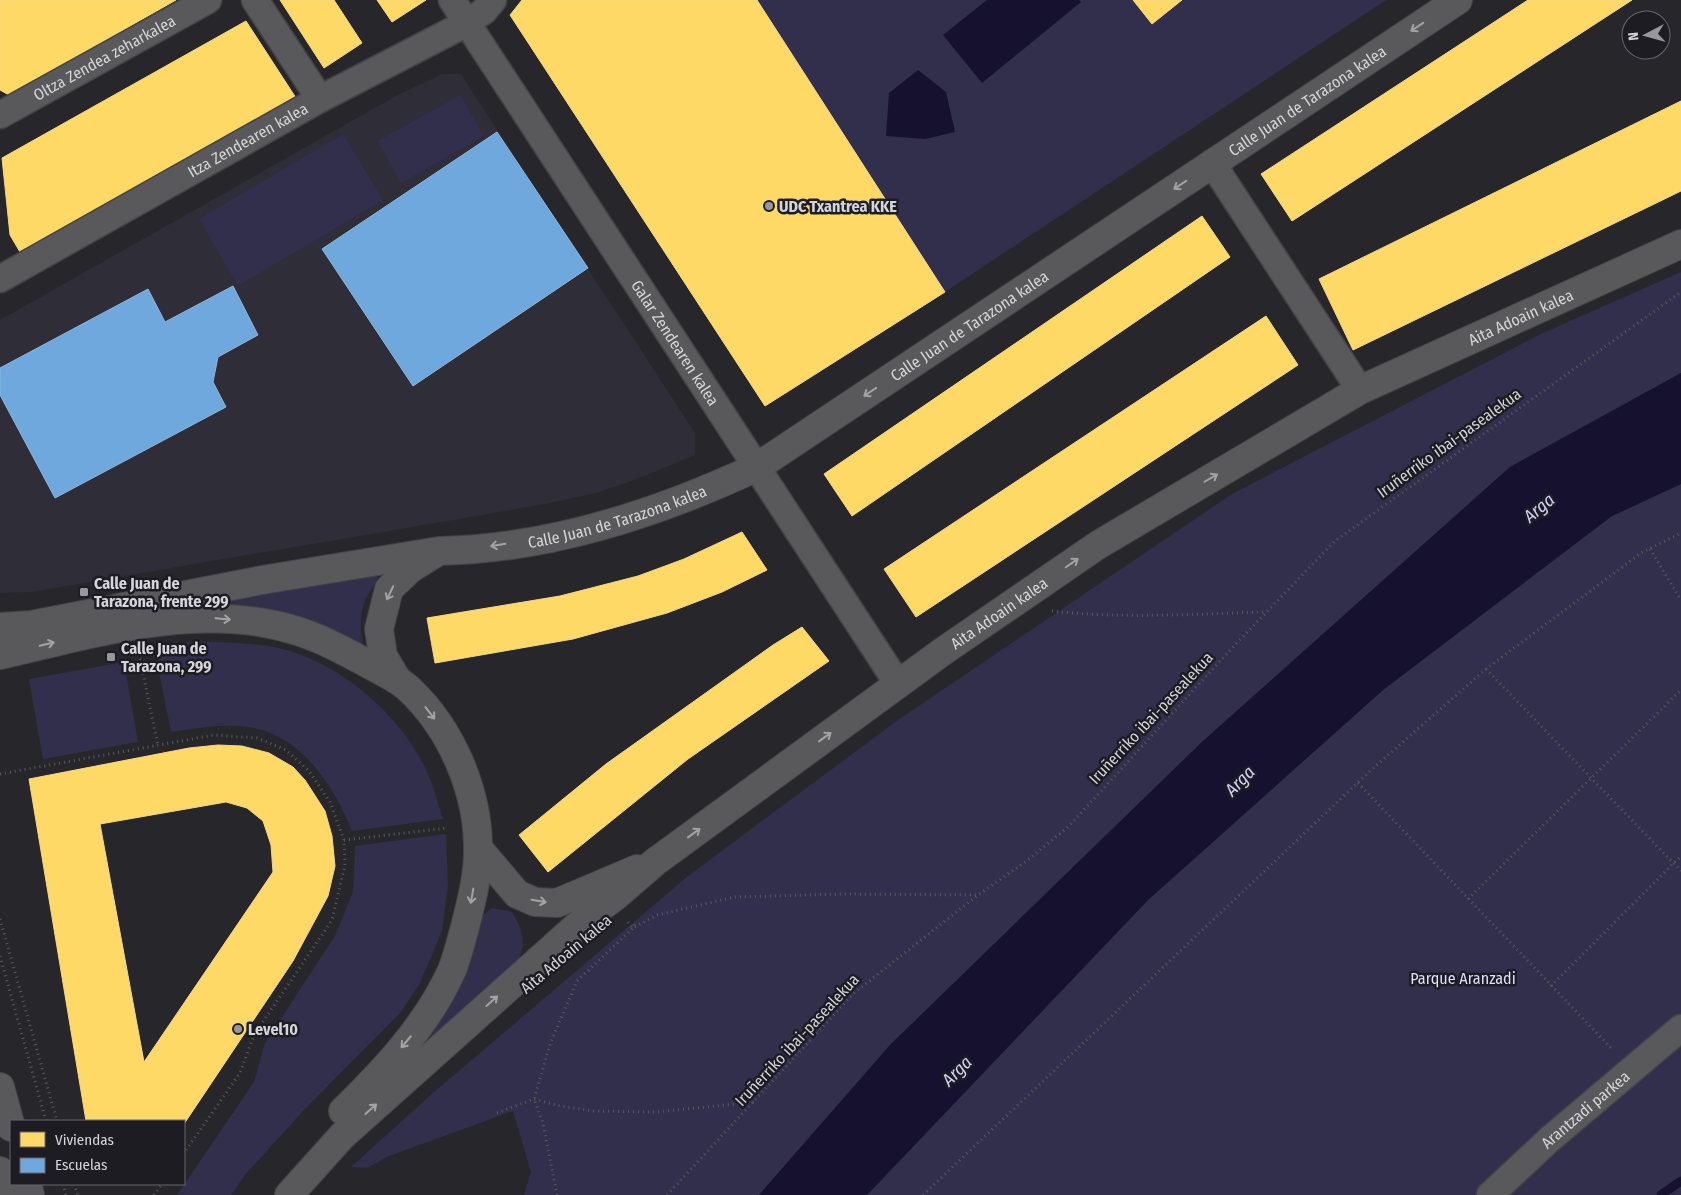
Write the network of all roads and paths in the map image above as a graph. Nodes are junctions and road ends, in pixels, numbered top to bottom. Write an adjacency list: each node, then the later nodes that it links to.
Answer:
1 (208, 0): 8 (street, Oltza Zendea zeharkalea)
2 (254, 0): 7 (street)
3 (452, 0): 6 (street, Galar Zendearen kalea)
4 (493, 0): 6 (street, Itza Zendearen kalea)
5 (1458, 0): 9 (street, Calle Juan de Tarazona kalea, one-way to 9)
6 (467, 23): 7 (street, Itza Zendearen kalea); 14 (street, Galar Zendearen kalea)
7 (320, 99): 11 (street, Itza Zendearen kalea)
8 (0, 115)
9 (1212, 164): 13 (street); 14 (street, Calle Juan de Tarazona kalea, one-way to 14)
10 (1681, 244): 13 (street, Aita Adoain kalea)
11 (0, 279)
12 (1681, 292): 20 (path, Iruñerriko ibai-pasealekua)
13 (1360, 390): 19 (street, Aita Adoain kalea, one-way to 13)
14 (757, 467): 17 (street, Calle Juan de Tarazona kalea, one-way to 17); 26 (street, Galar Zendearen kalea)
15 (1681, 533): 16 (path)
16 (1650, 549): 18 (path); 24 (path)
17 (439, 551): 21 (street, Calle Juan de Tarazona kalea); 25 (street, one-way to 25)
18 (1681, 600)
19 (1010, 606): 20 (path); 26 (street, Aita Adoain kalea)
20 (1266, 612): 39 (path, Iruñerriko ibai-pasealekua)
21 (0, 627)
22 (138, 649): 28 (path)
23 (0, 655): 25 (street, one-way to 25)
24 (1486, 669): 30 (path); 31 (path)
25 (396, 678): 34 (street, one-way to 34)
26 (898, 684): 36 (street, Aita Adoain kalea, one-way to 26)
27 (1681, 690): 30 (path)
28 (158, 746): 29 (path); 33 (path)
29 (0, 774)
30 (1592, 779): 37 (path); 40 (path)
31 (1358, 783): 40 (path); 63 (path)
32 (453, 827): 33 (path)
33 (344, 840): 56 (path)
34 (478, 848): 36 (street, Aita Adoain kalea, one-way to 36); 59 (street, one-way to 59)
35 (1681, 856): 37 (path)
36 (655, 862): 60 (street, Aita Adoain kalea, one-way to 36)
37 (1673, 863): 38 (path); 46 (path)
38 (1681, 871)
39 (978, 895): 44 (path, Aita Adoain kalea); 51 (path, Iruñerriko ibai-pasealekua)
40 (1468, 899): 46 (path)
41 (624, 916): 44 (path, Aita Adoain kalea)
42 (0, 919): 54 (path)
43 (637, 921): 44 (path)
44 (634, 928): 50 (path)
45 (0, 956): 53 (path)
46 (1552, 986): 48 (path)
47 (1681, 1028): 48 (street, Arantzadi parkea)
48 (1631, 1070): 64 (street, Arantzadi parkea)
49 (0, 1087): 55 (street)
50 (534, 1099): 51 (path); 52 (path); 61 (path)
51 (755, 1102): 62 (path, Iruñerriko ibai-pasealekua)
52 (496, 1113)
53 (46, 1120)
54 (57, 1120)
55 (10, 1123)
56 (185, 1152)
57 (0, 1171): 58 (street)
58 (7, 1195)
59 (268, 1195)
60 (289, 1195)
61 (557, 1195)
62 (667, 1195)
63 (923, 1195)
64 (1490, 1195)

